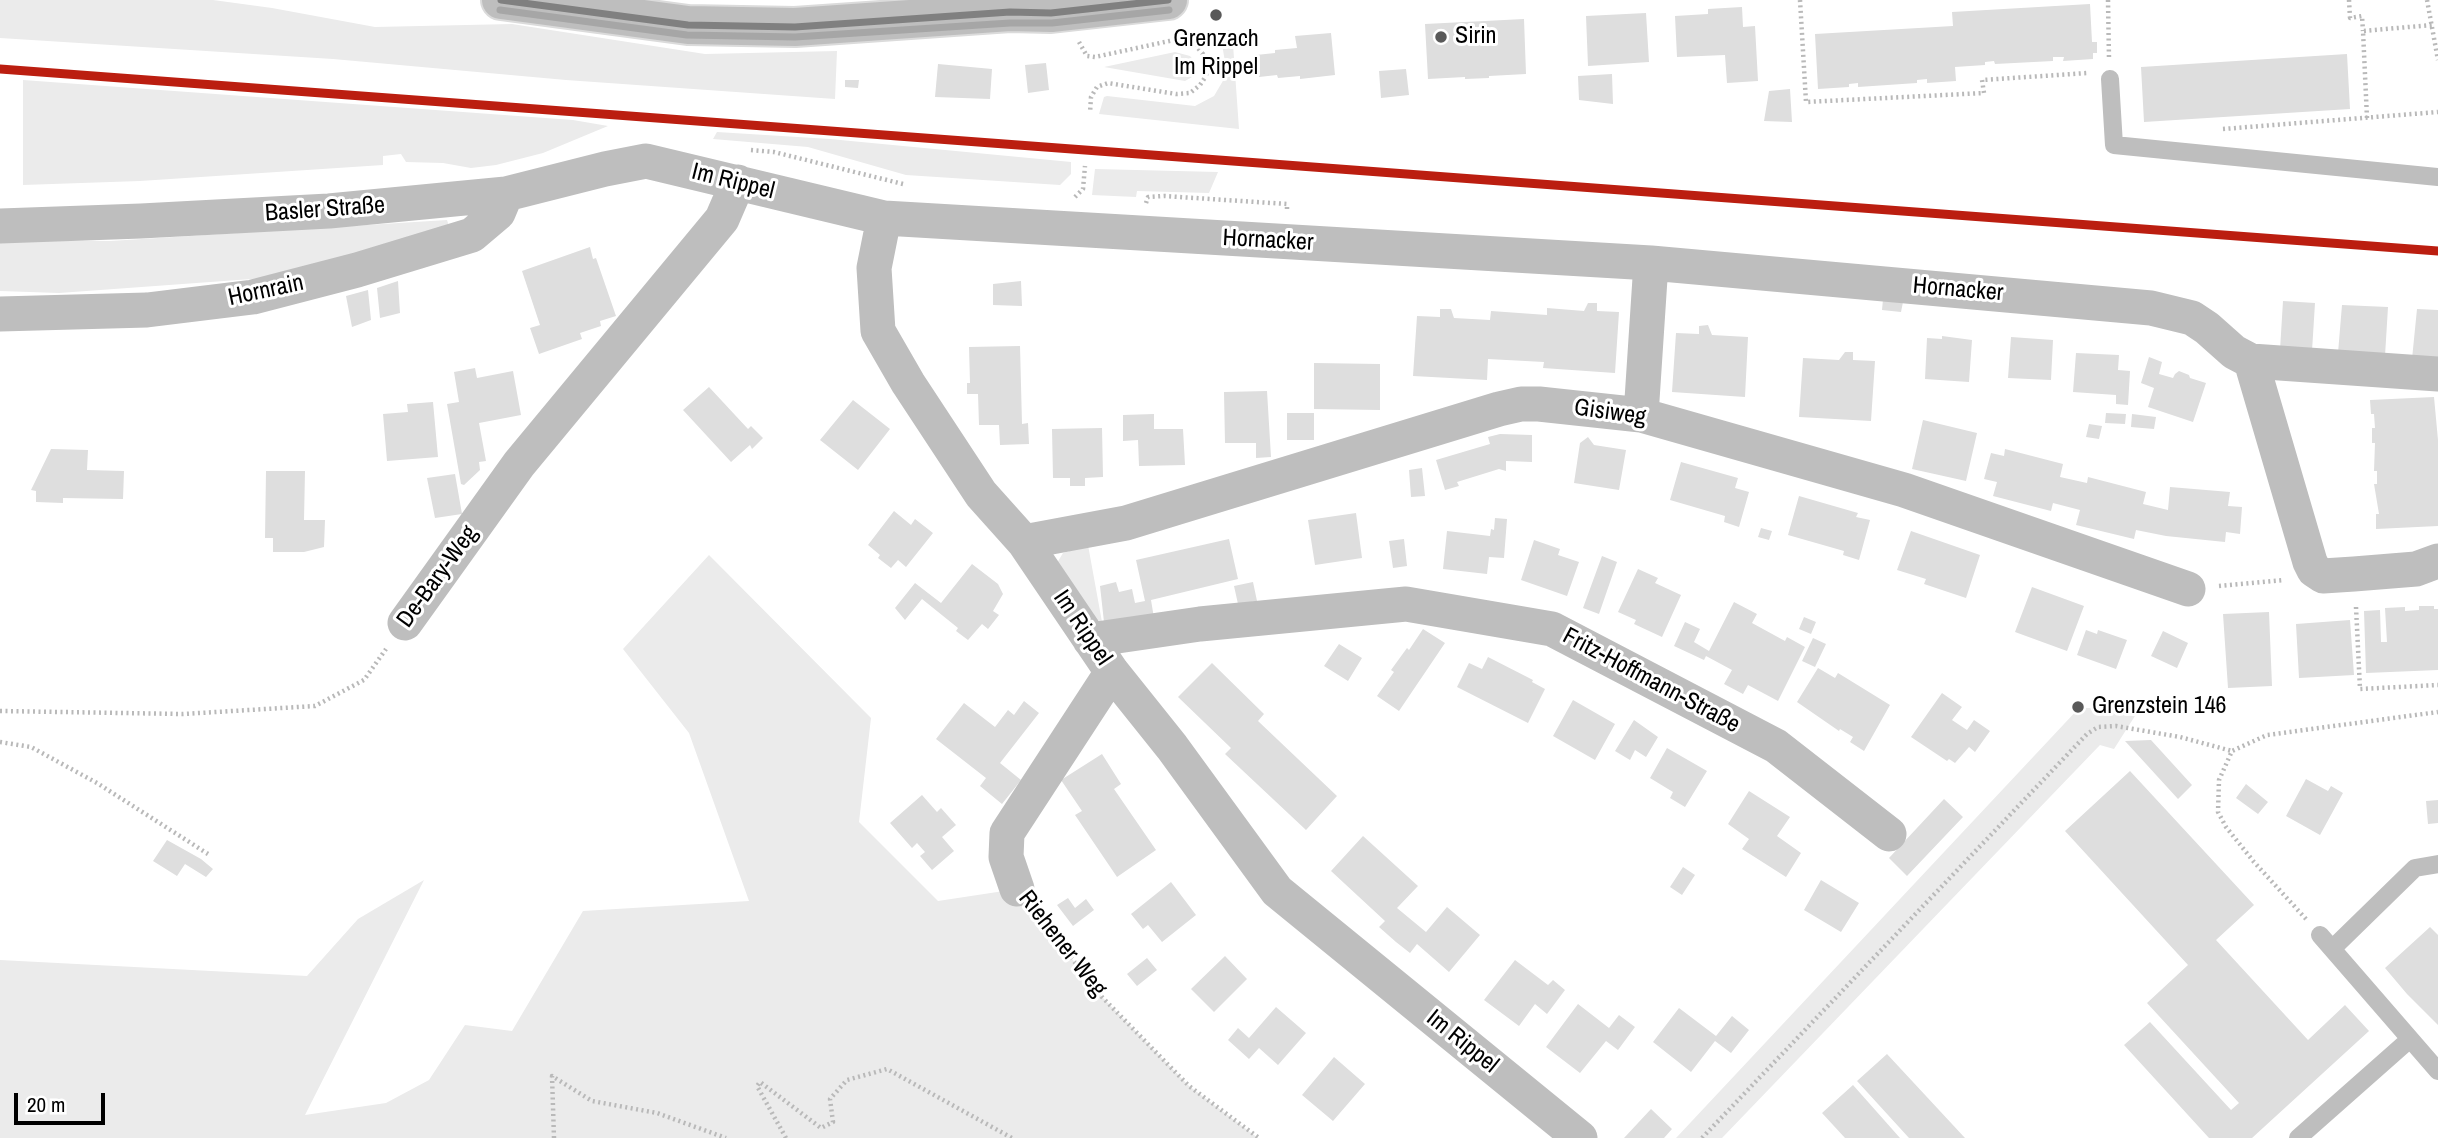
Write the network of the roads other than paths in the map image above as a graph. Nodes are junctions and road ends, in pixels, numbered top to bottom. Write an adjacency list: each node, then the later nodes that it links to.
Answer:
1 (501, 0): 2 (main road)
2 (1168, 0)
3 (2109, 75): 6 (lane)
4 (646, 161): 5 (street, Im Rippel); 7 (street, Basler Straße)
5 (743, 166): 8 (street, Im Rippel); 18 (street, De-Bary-Weg)
6 (2438, 177)
7 (506, 194): 9 (street, Basler Straße); 11 (street, Hornrain)
8 (884, 218): 10 (street, Hornacker); 15 (street, Im Rippel)
9 (0, 226)
10 (1651, 263): 12 (street, Hornacker); 14 (street)
11 (0, 314)
12 (2251, 361): 13 (street); 16 (street)
13 (2438, 374)
14 (1641, 415): 15 (street, Gisiweg); 17 (street, Gisiweg)
15 (1024, 542): 19 (street, Im Rippel)
16 (2438, 561)
17 (2189, 589)
18 (405, 623)
19 (1090, 640): 20 (street, Im Rippel); 21 (street, Fritz-Hoffmann-Straße)
20 (1112, 672): 23 (street, Riehener Weg); 26 (street, Im Rippel)
21 (1889, 834)
22 (2438, 864): 24 (lane)
23 (1017, 889)
24 (2410, 1039): 25 (lane); 27 (lane)
25 (2438, 1071)
26 (1580, 1138)
27 (2298, 1138)

